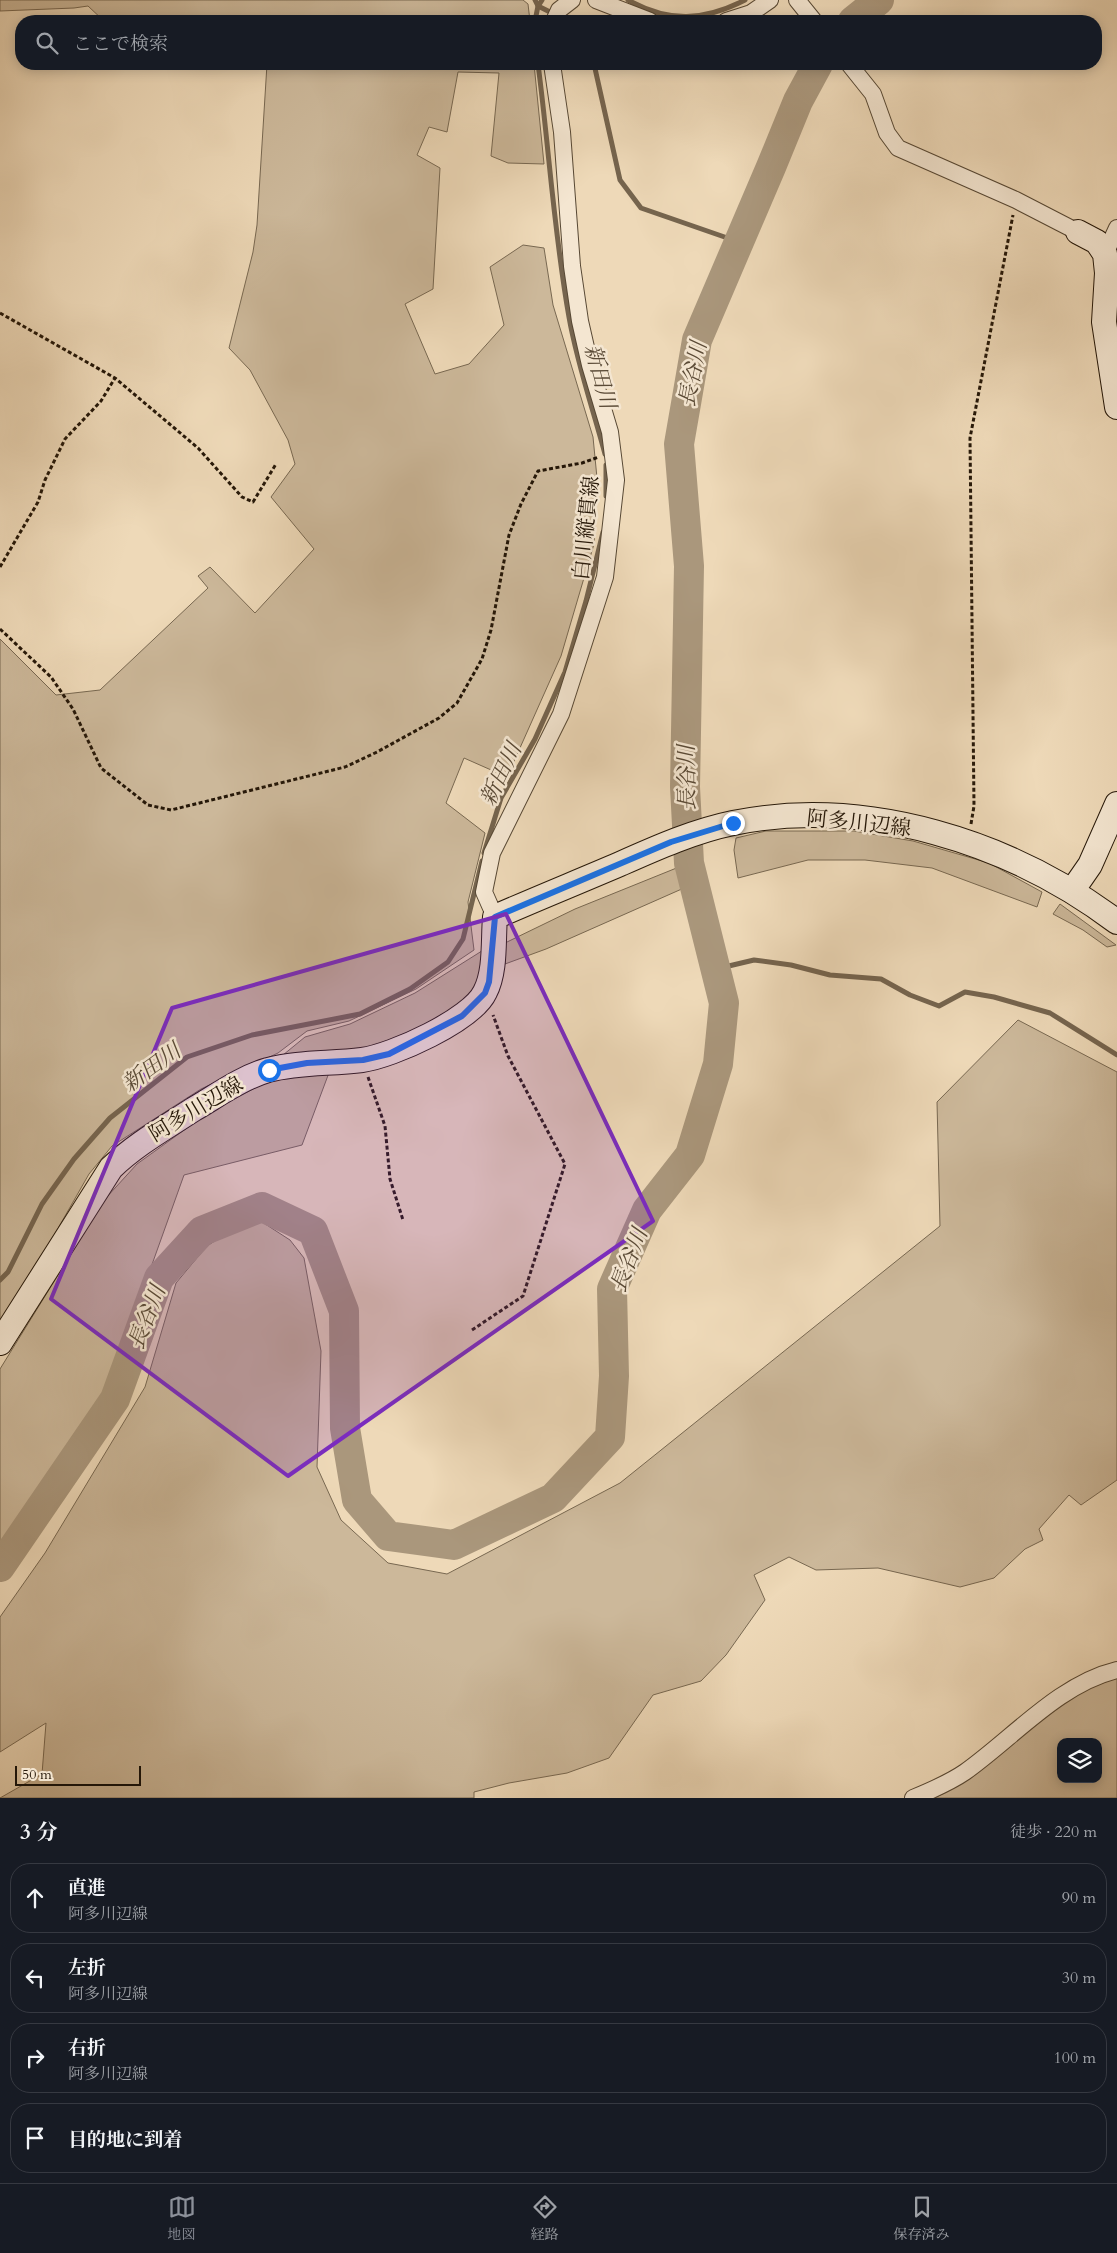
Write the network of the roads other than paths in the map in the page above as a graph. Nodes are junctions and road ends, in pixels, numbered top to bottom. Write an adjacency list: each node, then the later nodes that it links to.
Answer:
1 (596, 0): 4 (street)
2 (770, 0): 5 (street)
3 (798, 0): 6 (street)
4 (635, 15)
5 (743, 15)
6 (809, 15)
7 (553, 70): 15 (street, 白川縦貫線)
8 (853, 70): 10 (street)
9 (1117, 228): 11 (street)
10 (1078, 232): 11 (main road)
11 (1105, 254): 12 (main road)
12 (1117, 407)
13 (1117, 804): 14 (main road)
14 (1072, 891): 15 (main road, 阿多川辺線); 16 (main road, 阿多川辺線)
15 (495, 917): 17 (main road, 阿多川辺線)
16 (1117, 922)
17 (0, 1343)
18 (1117, 1670): 19 (street)
19 (913, 1798)

